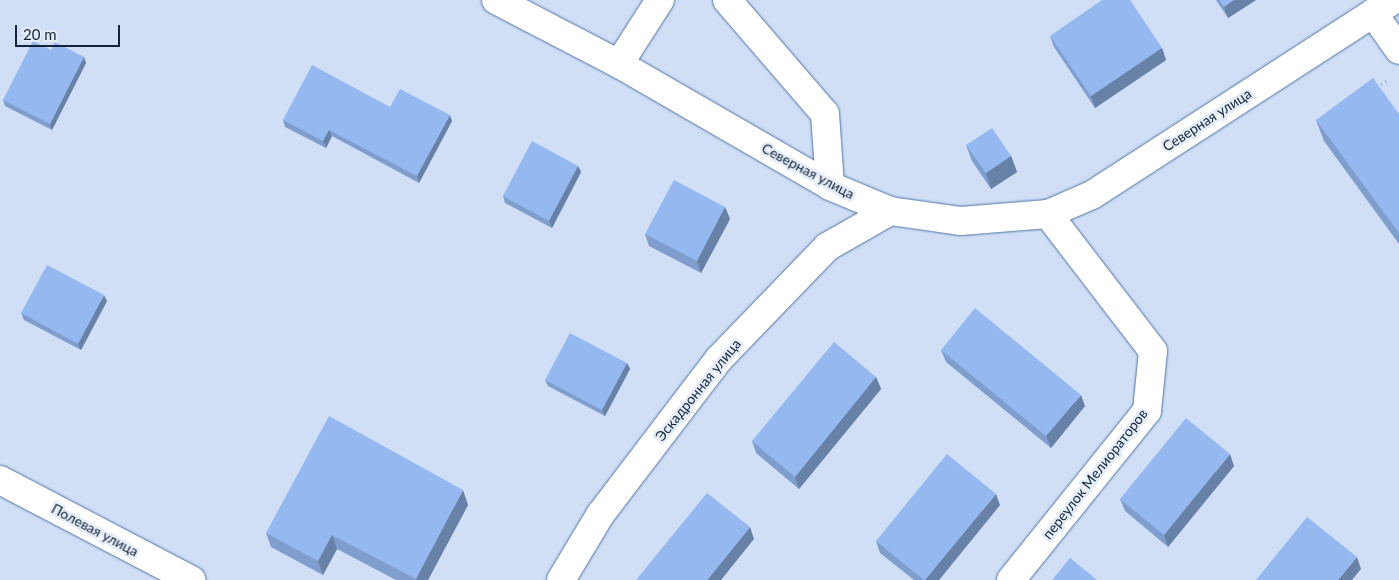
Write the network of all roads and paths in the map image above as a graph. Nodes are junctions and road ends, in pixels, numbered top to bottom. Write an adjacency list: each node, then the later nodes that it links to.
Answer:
1 (496, 0): 6 (street, Северная улица)
2 (660, 0): 6 (street)
3 (727, 0): 7 (street)
4 (1383, 7): 5 (street); 9 (street, Северная улица)
5 (1399, 50)
6 (620, 64): 7 (street, Северная улица)
7 (830, 186): 8 (street, Северная улица)
8 (890, 211): 9 (street, Северная улица); 12 (street, Эскадронная улица)
9 (1048, 214): 13 (street, переулок Мелиораторов)
10 (0, 480): 11 (street, Полевая улица)
11 (191, 580)
12 (561, 580)
13 (1011, 580)

